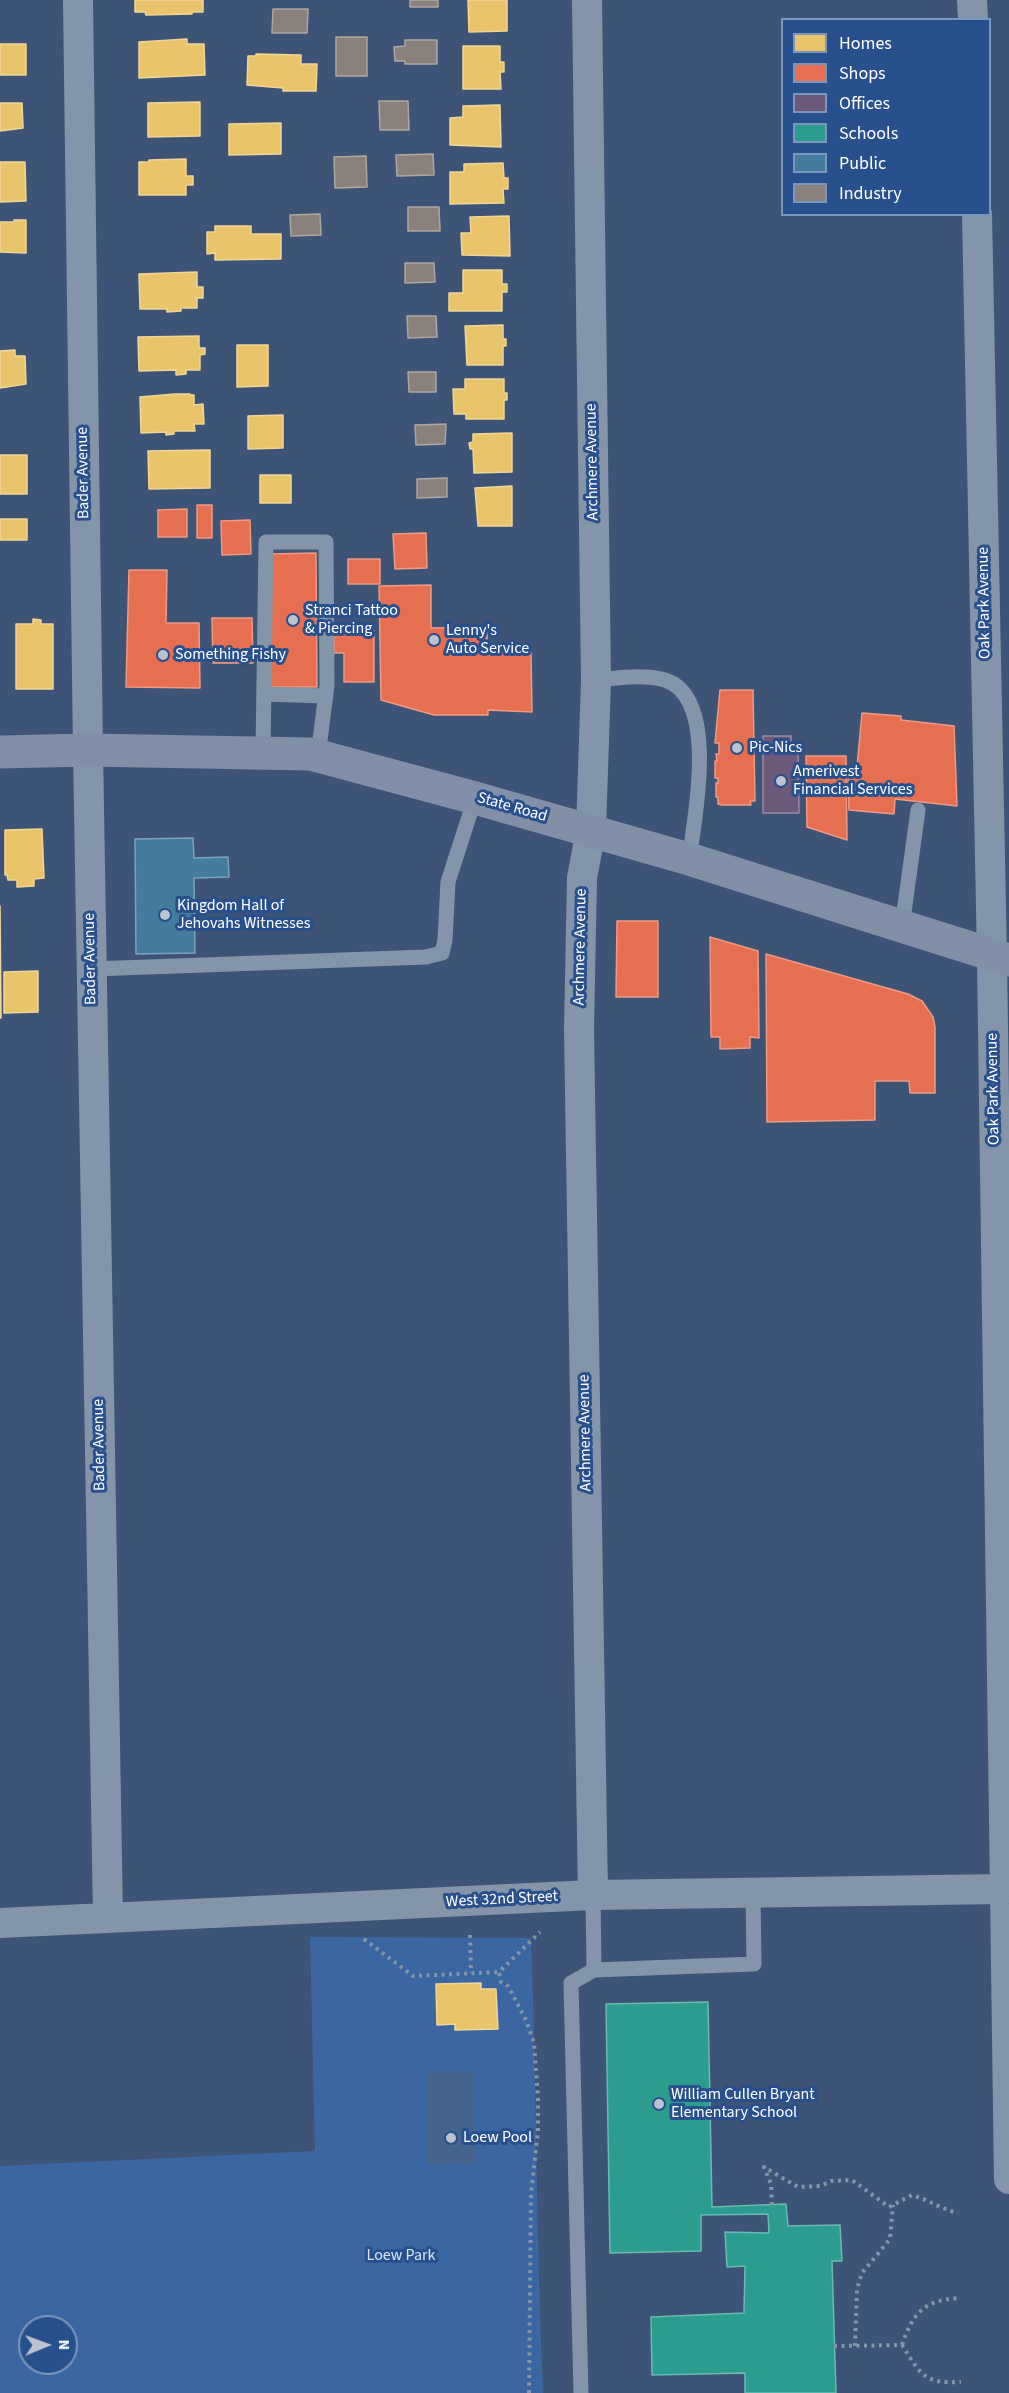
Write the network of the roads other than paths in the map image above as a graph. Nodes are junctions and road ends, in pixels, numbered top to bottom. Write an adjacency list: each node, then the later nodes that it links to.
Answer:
1 (78, 0): 9 (street, Bader Avenue)
2 (587, 0): 6 (street, Archmere Avenue)
3 (972, 0): 4 (street)
4 (973, 18)
5 (977, 216): 18 (street, Oak Park Avenue)
6 (596, 680): 15 (street, Archmere Avenue); 16 (lane)
7 (264, 694): 8 (lane); 8 (lane); 11 (lane)
8 (326, 696): 12 (lane)
9 (88, 750): 10 (main road, State Road); 11 (main road, State Road); 19 (street, Bader Avenue)
10 (0, 752)
11 (263, 753): 12 (main road, State Road)
12 (318, 756): 13 (main road, State Road)
13 (475, 798): 15 (main road, State Road); 19 (lane)
14 (918, 810): 17 (lane)
15 (591, 830): 16 (main road, State Road); 22 (street, Archmere Avenue)
16 (689, 859): 17 (main road, State Road)
17 (902, 927): 18 (main road, State Road)
18 (1001, 958): 20 (street, Oak Park Avenue)
19 (92, 969): 23 (street, Bader Avenue)
20 (1004, 1889): 21 (street, West 32nd Street); 26 (street, Oak Park Avenue)
21 (753, 1893): 22 (street, West 32nd Street); 25 (lane)
22 (593, 1895): 23 (street, West 32nd Street); 25 (lane)
23 (108, 1918): 24 (street, West 32nd Street)
24 (0, 1923)
25 (594, 1970): 27 (lane)
26 (1009, 2179)
27 (581, 2393)

